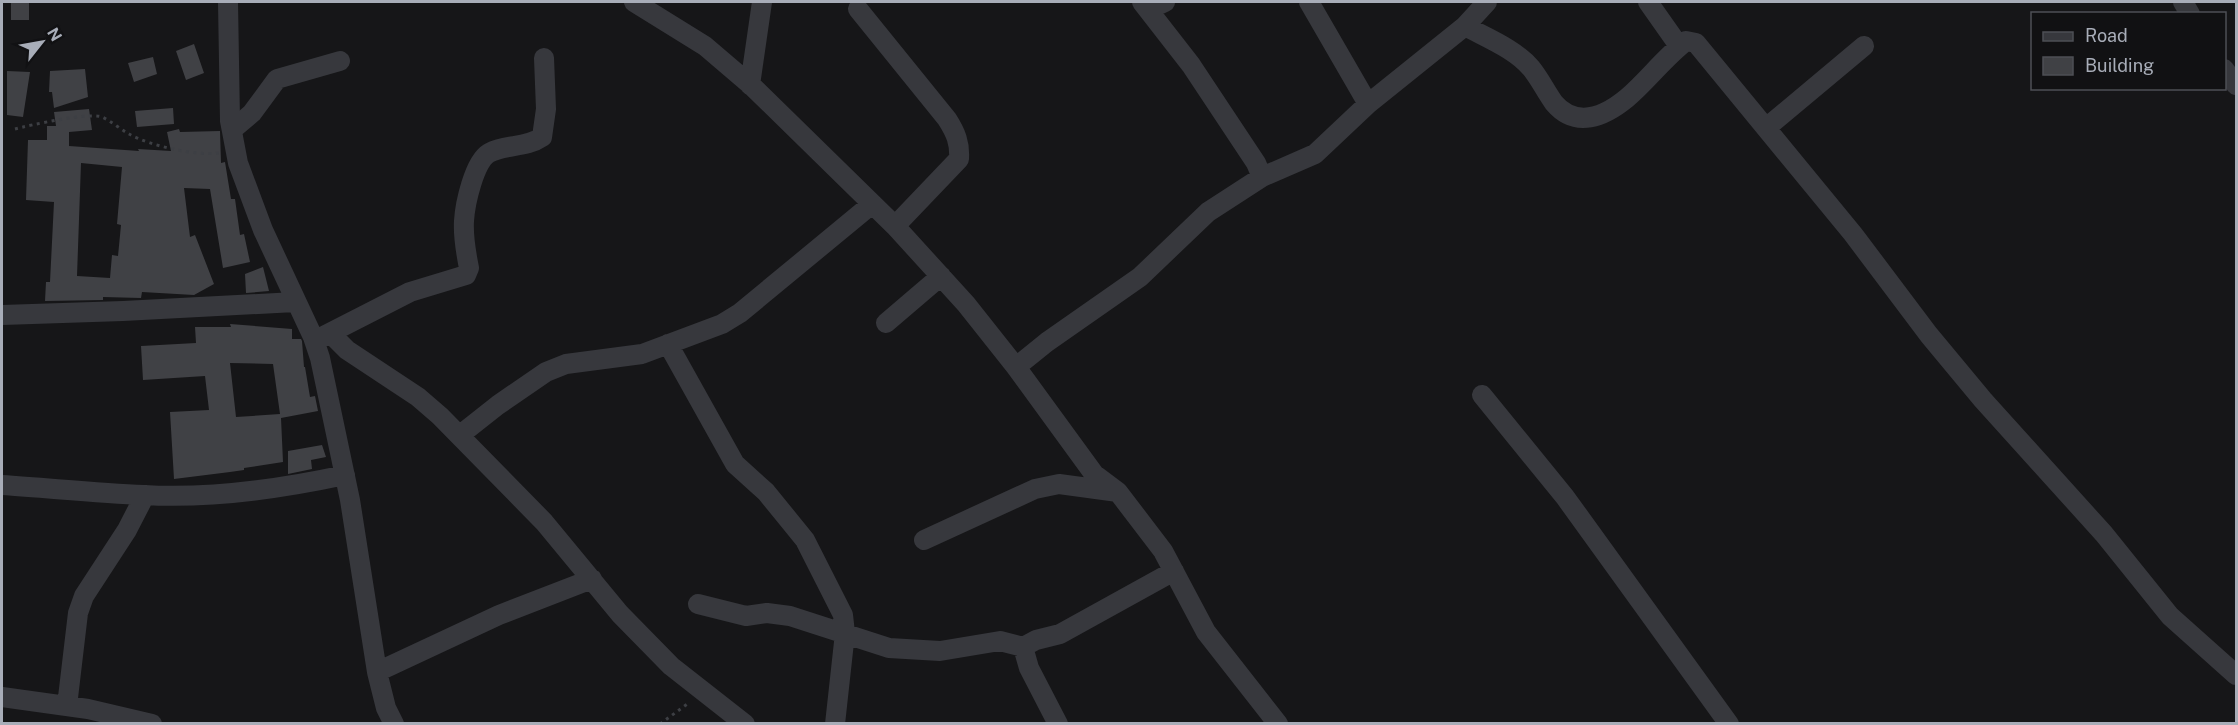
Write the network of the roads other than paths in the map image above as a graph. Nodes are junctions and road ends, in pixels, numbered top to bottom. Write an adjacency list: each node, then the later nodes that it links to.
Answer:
1 (228, 2): 19 (street)
2 (634, 2): 15 (street)
3 (762, 2): 15 (street)
4 (1309, 2): 17 (street)
5 (1487, 2): 9 (street)
6 (1648, 2): 10 (street)
7 (1152, 4): 20 (street)
8 (858, 9): 22 (street)
9 (1466, 26): 10 (street); 17 (street)
10 (1679, 46): 18 (street)
11 (1864, 46): 18 (street)
12 (544, 58): 27 (street)
13 (340, 61): 19 (street)
14 (2226, 72): 16 (street)
15 (750, 85): 21 (street)
16 (2236, 85)
17 (1368, 104): 20 (street)
18 (1766, 128): 43 (street)
19 (232, 130): 24 (street)
20 (1262, 177): 29 (street)
21 (872, 204): 22 (street); 28 (street)
22 (895, 226): 23 (street)
23 (941, 276): 26 (street); 29 (street)
24 (295, 302): 25 (street); 27 (street)
25 (2, 315)
26 (886, 323)
27 (322, 337): 31 (street); 32 (street)
28 (668, 344): 31 (street); 40 (street)
29 (1016, 367): 34 (street)
30 (1482, 395): 52 (street)
31 (460, 435): 38 (street)
32 (345, 475): 35 (street); 42 (street)
33 (2, 485): 35 (street)
34 (1118, 492): 36 (street); 37 (street)
35 (145, 495): 45 (street)
36 (924, 540)
37 (1174, 571): 41 (street); 46 (street)
38 (592, 579): 42 (street); 49 (street)
39 (698, 604): 40 (street)
40 (845, 633): 41 (street); 50 (street)
41 (1023, 647): 51 (street)
42 (377, 672): 48 (street)
43 (2236, 675)
44 (2, 697): 45 (street)
45 (67, 706): 47 (street)
46 (1274, 722)
47 (152, 723)
48 (394, 723)
49 (745, 723)
50 (835, 723)
51 (1058, 723)
52 (1729, 723)

